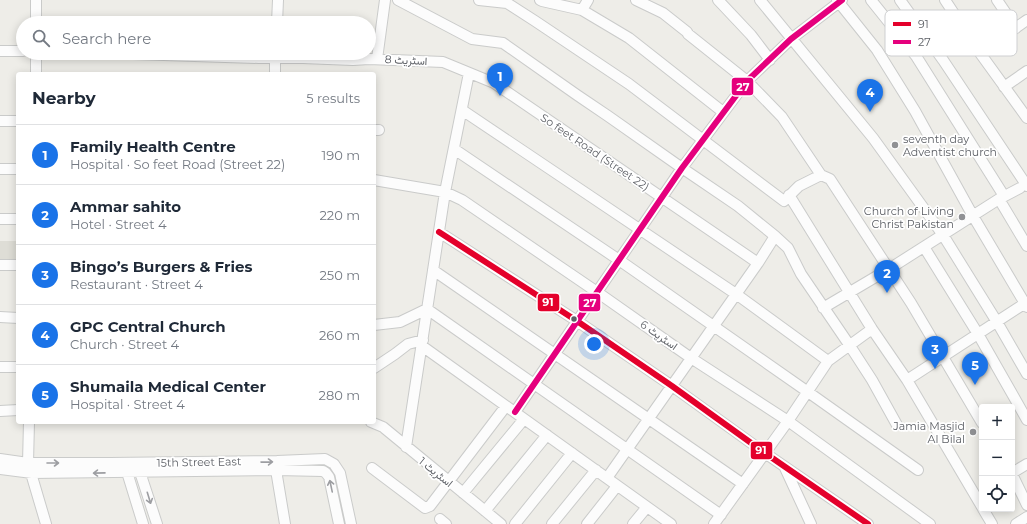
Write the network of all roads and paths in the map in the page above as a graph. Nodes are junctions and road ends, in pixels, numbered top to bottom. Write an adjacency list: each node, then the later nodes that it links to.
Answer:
1 (36, 0): 20 (street)
2 (278, 0): 21 (street)
3 (385, 0): 31 (street)
4 (398, 0): 48 (street)
5 (479, 0): 46 (street)
6 (540, 0): 16 (street)
7 (588, 0): 16 (street)
8 (718, 0): 34 (street)
9 (760, 0): 25 (street)
10 (871, 0): 22 (street)
11 (900, 0): 17 (street)
12 (945, 0): 18 (street)
13 (998, 0): 19 (street)
14 (638, 1): 39 (street)
15 (839, 1): 25 (street); 58 (street)
16 (582, 10): 42 (street)
17 (907, 10)
18 (952, 10)
19 (1004, 10)
20 (36, 16)
21 (277, 16)
22 (885, 17)
23 (1027, 20): 24 (street)
24 (1017, 27)
25 (792, 39): 34 (street); 63 (street)
26 (0, 51): 27 (street)
27 (16, 51)
28 (916, 56): 57 (street)
29 (940, 56): 53 (street)
30 (982, 56): 40 (street)
31 (377, 59): 38 (street, اسٹریٹ 8)
32 (36, 60): 36 (street)
33 (275, 60): 37 (street)
34 (770, 60): 39 (street)
35 (1027, 71): 40 (street)
36 (36, 72)
37 (274, 72)
38 (469, 73): 41 (street); 56 (street, So feet Road (Street 22))
39 (747, 81): 42 (street); 51 (street)
40 (1004, 87): 43 (street)
41 (462, 110): 47 (street); 61 (street)
42 (723, 112): 46 (street)
43 (1027, 118)
44 (0, 121): 45 (street)
45 (16, 121)
46 (703, 140): 48 (street); 55 (street)
47 (454, 149): 54 (street); 67 (street)
48 (682, 168): 56 (street); 64 (street)
49 (0, 169): 50 (street)
50 (16, 169)
51 (821, 175): 55 (street); 71 (street)
52 (376, 180): 54 (street, اسٹریٹ 6)
53 (1024, 187): 57 (street)
54 (446, 192): 62 (street); 73 (street, اسٹریٹ 6)
55 (789, 195): 74 (street)
56 (662, 197): 61 (street); 68 (street, So feet Road (Street 22))
57 (1002, 198): 58 (street); 65 (street)
58 (973, 216): 63 (street); 76 (street)
59 (0, 219): 60 (street)
60 (16, 219)
61 (640, 229): 67 (street); 75 (street)
62 (439, 232): 72 (street); 81 (street)
63 (943, 235): 66 (street); 82 (street)
64 (775, 236): 68 (street); 77 (street)
65 (1027, 246)
66 (924, 247): 71 (street); 86 (street)
67 (619, 260): 73 (street); 84 (street)
68 (758, 263): 75 (street)
69 (0, 265): 70 (street)
70 (16, 265)
71 (889, 269): 74 (street); 91 (street)
72 (434, 270): 78 (street); 89 (street)
73 (597, 292): 81 (street); 90 (street, اسٹریٹ 6)
74 (849, 292): 77 (street); 85 (street)
75 (736, 294): 84 (street); 92 (street)
76 (1026, 304): 82 (street)
77 (824, 308): 88 (street)
78 (427, 309): 83 (street); 87 (street); 98 (street)
79 (0, 317): 80 (street)
80 (16, 318)
81 (577, 321): 89 (street); 99 (street)
82 (997, 322): 86 (street); 96 (street)
83 (376, 325)
84 (714, 326): 90 (street); 100 (street)
85 (872, 329): 88 (street); 97 (street)
86 (978, 334): 91 (street); 108 (street)
87 (422, 343): 95 (street); 101 (street); 114 (street)
88 (850, 346): 92 (street); 112 (street)
89 (555, 354): 98 (street); 107 (street)
90 (691, 358): 99 (street); 109 (street, اسٹریٹ 6)
91 (943, 358): 97 (street); 105 (street)
92 (828, 361): 100 (street)
93 (0, 367): 94 (street)
94 (16, 367)
95 (376, 367)
96 (1027, 374)
97 (907, 380): 137 (street)
98 (534, 384): 104 (street); 115 (street)
99 (672, 386): 107 (street); 117 (street)
100 (808, 392): 109 (street); 126 (street)
101 (506, 406): 104 (street); 133 (street)
102 (16, 410): 103 (street)
103 (0, 411)
104 (515, 412): 106 (street)
105 (979, 418)
106 (524, 419): 113 (street); 136 (street)
107 (648, 419): 115 (street); 134 (street)
108 (1027, 420)
109 (788, 421): 117 (street); 159 (street, اسٹریٹ 6)
110 (29, 424): 119 (street)
111 (375, 424): 114 (street, اسٹریٹ 1)
112 (897, 425)
113 (547, 435): 116 (street); 140 (street)
114 (406, 447): 133 (street, اسٹریٹ 1)
115 (627, 449): 132 (street); 142 (street)
116 (572, 453): 125 (street); 151 (street)
117 (765, 453): 121 (street); 134 (street)
118 (0, 459): 119 (street, 15th Street East)
119 (28, 463): 130 (street); 149 (street, 15th Street East, one-way to 149)
120 (1027, 464): 129 (street)
121 (785, 467): 157 (street); 158 (street)
122 (372, 468): 133 (street)
123 (0, 469): 130 (street, 15th Street East)
124 (276, 470): 128 (street, 15th Street East); 147 (street); 148 (street, 15th Street East, one-way to 124)
125 (596, 470): 132 (street); 152 (street)
126 (918, 470)
127 (127, 472): 128 (street, 15th Street East); 130 (street, 15th Street East, one-way to 130); 145 (street)
128 (140, 472): 146 (street, one-way to 146)
129 (1015, 472)
130 (32, 473): 144 (street)
131 (1013, 476): 138 (street)
132 (606, 478): 135 (street)
133 (449, 482): 136 (street, اسٹریٹ 1)
134 (742, 484): 142 (street)
135 (617, 486): 139 (street); 153 (street)
136 (463, 493): 140 (street, اسٹریٹ 1)
137 (979, 503)
138 (1027, 505)
139 (647, 507): 154 (street); 155 (street)
140 (485, 511): 150 (street, اسٹریٹ 1)
141 (984, 512): 160 (street)
142 (721, 515): 156 (street)
143 (1027, 517): 161 (street)
144 (46, 524)
145 (143, 524)
146 (157, 524)
147 (285, 524)
148 (339, 524)
149 (351, 524)
150 (500, 524)
151 (515, 524)
152 (552, 524)
153 (587, 524)
154 (633, 524)
155 (671, 524)
156 (714, 524)
157 (811, 524)
158 (868, 524)
159 (930, 524)
160 (992, 524)
161 (1016, 524)

